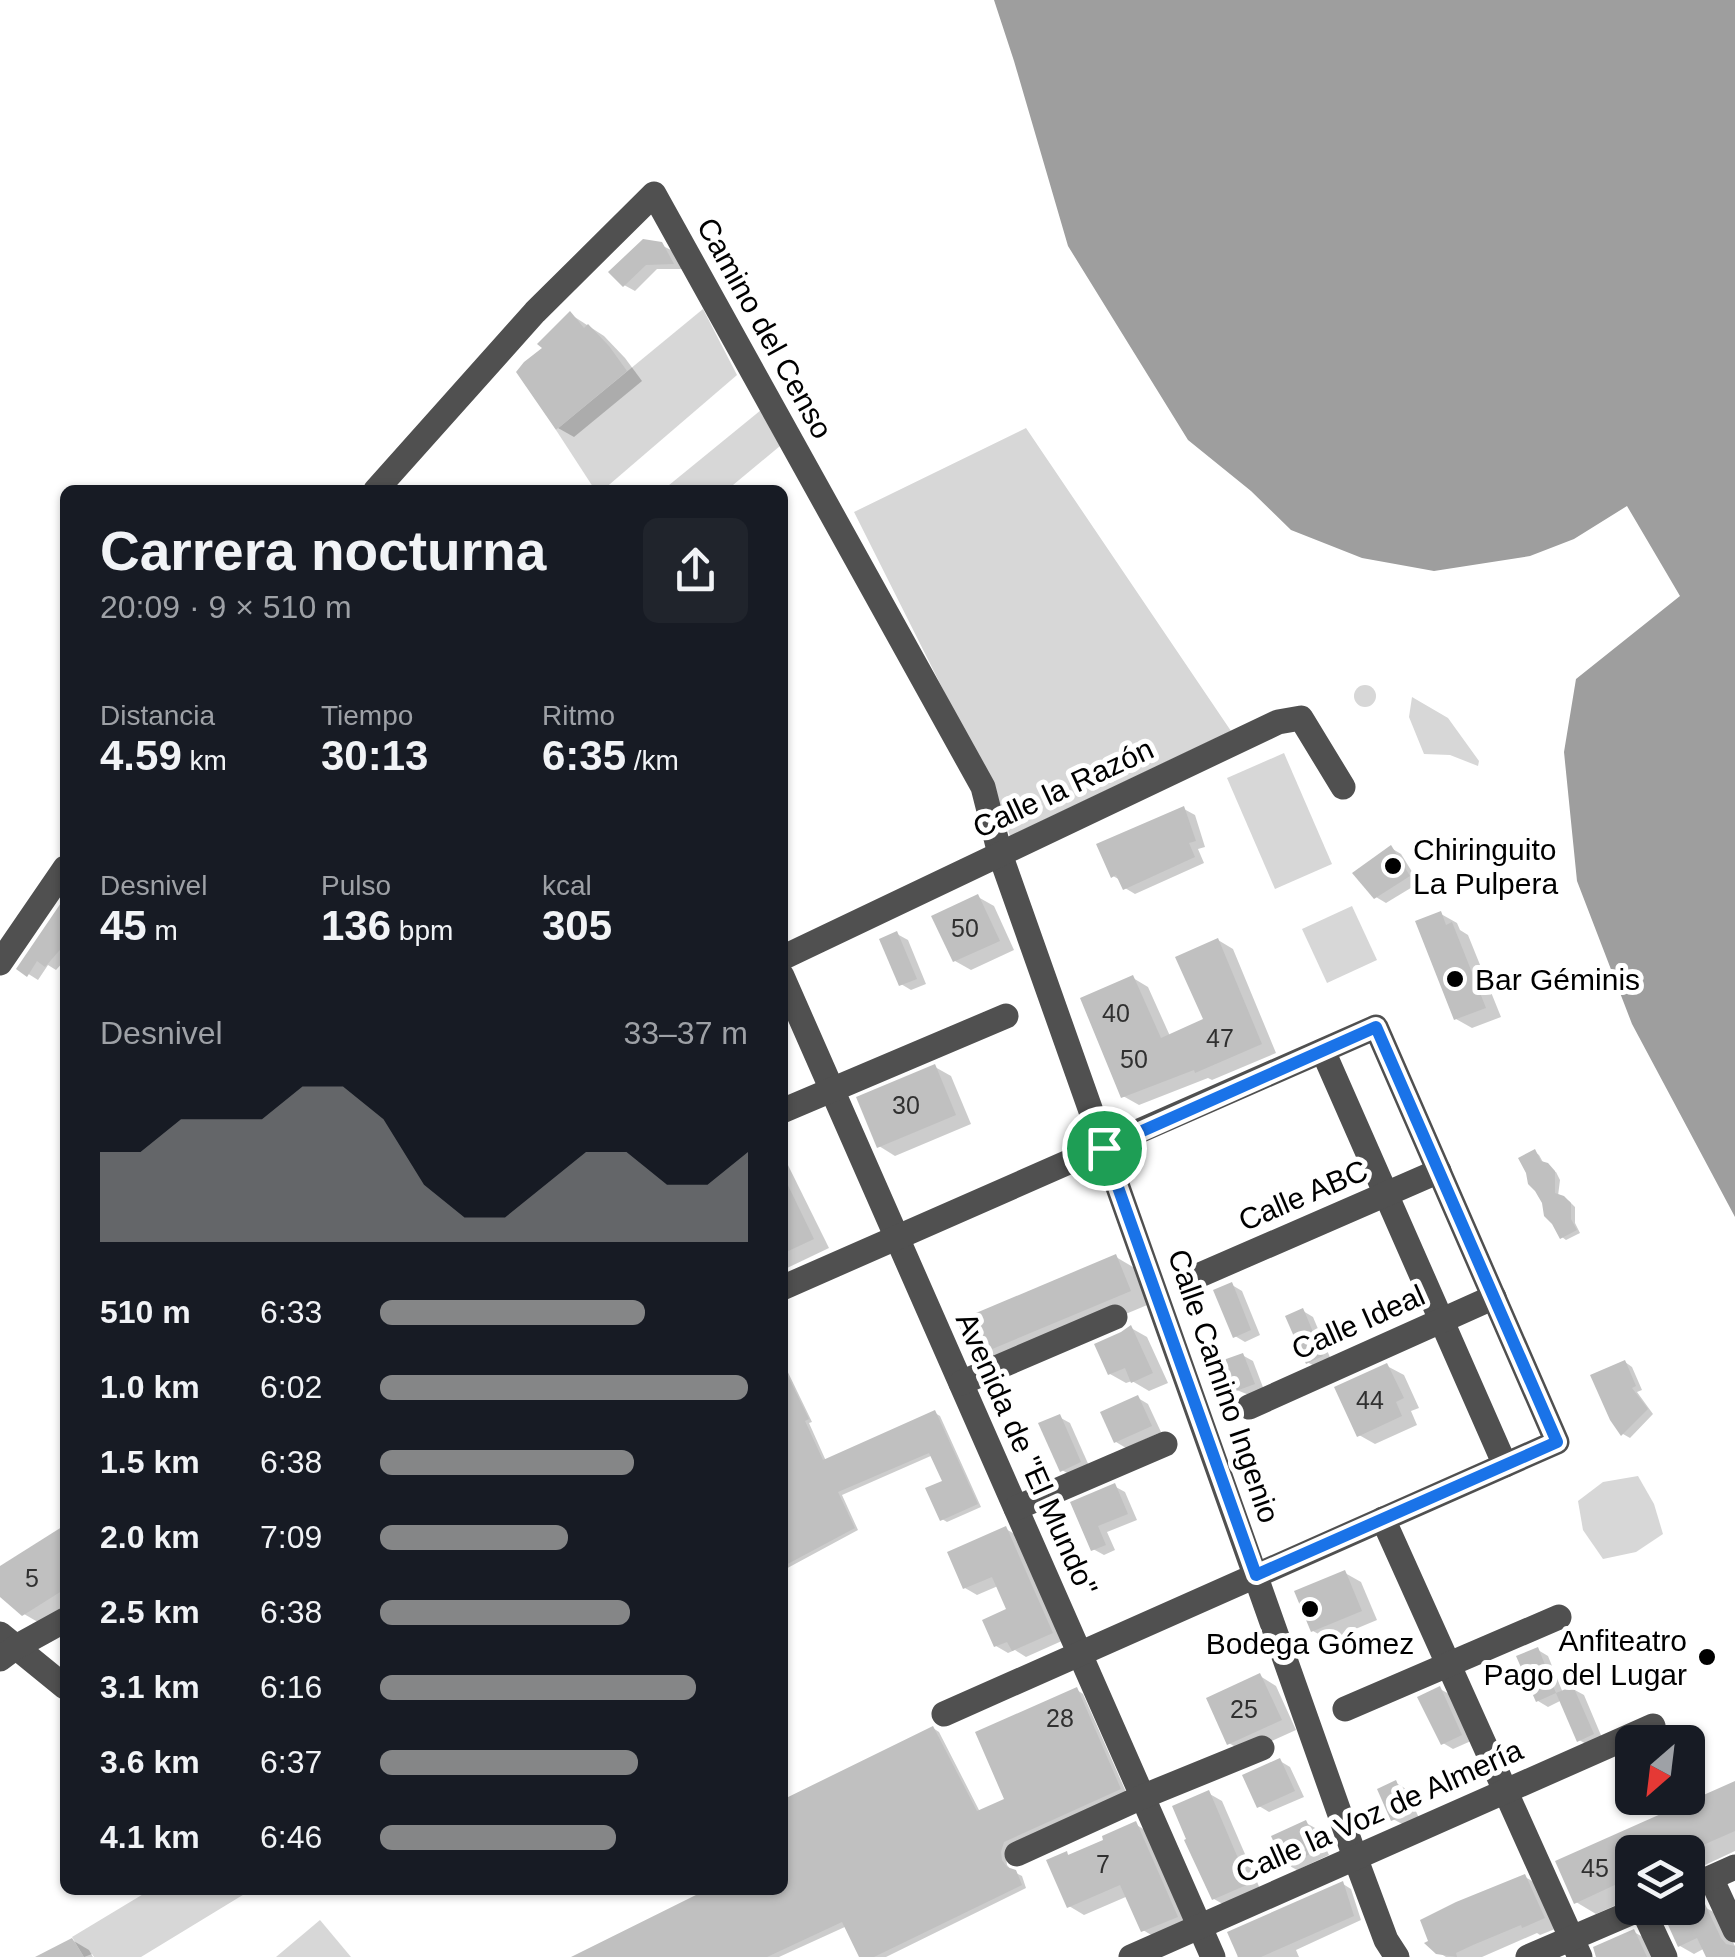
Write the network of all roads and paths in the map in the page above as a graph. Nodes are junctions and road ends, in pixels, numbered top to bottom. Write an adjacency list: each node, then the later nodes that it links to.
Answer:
1 (380, 485): 3 (street, Camino del Censo)
2 (1343, 787): 3 (street, Calle la Razón)
3 (1000, 854): 5 (street, Calle la Razón); 12 (street, Calle Camino Ingenio)
4 (60, 875): 6 (street)
5 (788, 955)
6 (0, 963)
7 (788, 990): 10 (street, Avenida de "El Mundo")
8 (1006, 1016): 10 (street)
9 (1323, 1050): 12 (street); 13 (street); 14 (street)
10 (832, 1090): 11 (street); 15 (street, Avenida de "El Mundo")
11 (788, 1108)
12 (1104, 1148): 15 (street); 27 (street, Calle Camino Ingenio)
13 (1439, 1171): 14 (street, Calle ABC); 18 (street)
14 (1387, 1196): 16 (street, Calle ABC); 20 (street)
15 (896, 1236): 17 (street); 21 (street, Avenida de "El Mundo")
16 (1192, 1278)
17 (788, 1285)
18 (1494, 1298): 20 (street, Calle Ideal); 24 (street)
19 (1115, 1316): 21 (street)
20 (1442, 1321): 22 (street, Calle Ideal); 24 (street)
21 (961, 1383): 25 (street, Avenida de "El Mundo")
22 (1249, 1407)
23 (1165, 1444): 25 (street)
24 (1505, 1465): 26 (street)
25 (1016, 1508): 31 (street, Avenida de "El Mundo")
26 (1383, 1519): 27 (street); 32 (street)
27 (1256, 1575): 31 (street); 41 (street, Calle Camino Ingenio)
28 (1559, 1617): 32 (street)
29 (60, 1622): 30 (street)
30 (5, 1647): 33 (street)
31 (1079, 1654): 35 (street); 39 (street, Avenida de "El Mundo")
32 (1448, 1664): 34 (street); 38 (street)
33 (60, 1684)
34 (1345, 1709)
35 (944, 1714)
36 (1615, 1743): 38 (street, Calle la Voz de Almería)
37 (1262, 1748): 39 (street)
38 (1506, 1792): 41 (street, Calle la Voz de Almería); 49 (street)
39 (1142, 1797): 40 (street); 47 (street, Avenida de "El Mundo")
40 (1016, 1854)
41 (1355, 1857): 47 (street, Calle la Voz de Almería); 50 (street, Calle Camino Ingenio)
42 (1735, 1867): 43 (street)
43 (1705, 1880)
44 (1705, 1891): 48 (street)
45 (1615, 1924): 49 (street)
46 (1650, 1925): 54 (street)
47 (1199, 1926): 51 (street, Calle la Voz de Almería); 52 (street, Avenida de "El Mundo")
48 (1735, 1930)
49 (1576, 1948): 53 (street)
50 (1390, 1951)
51 (1132, 1957)
52 (1213, 1957)
53 (1528, 1957)
54 (1665, 1957)

